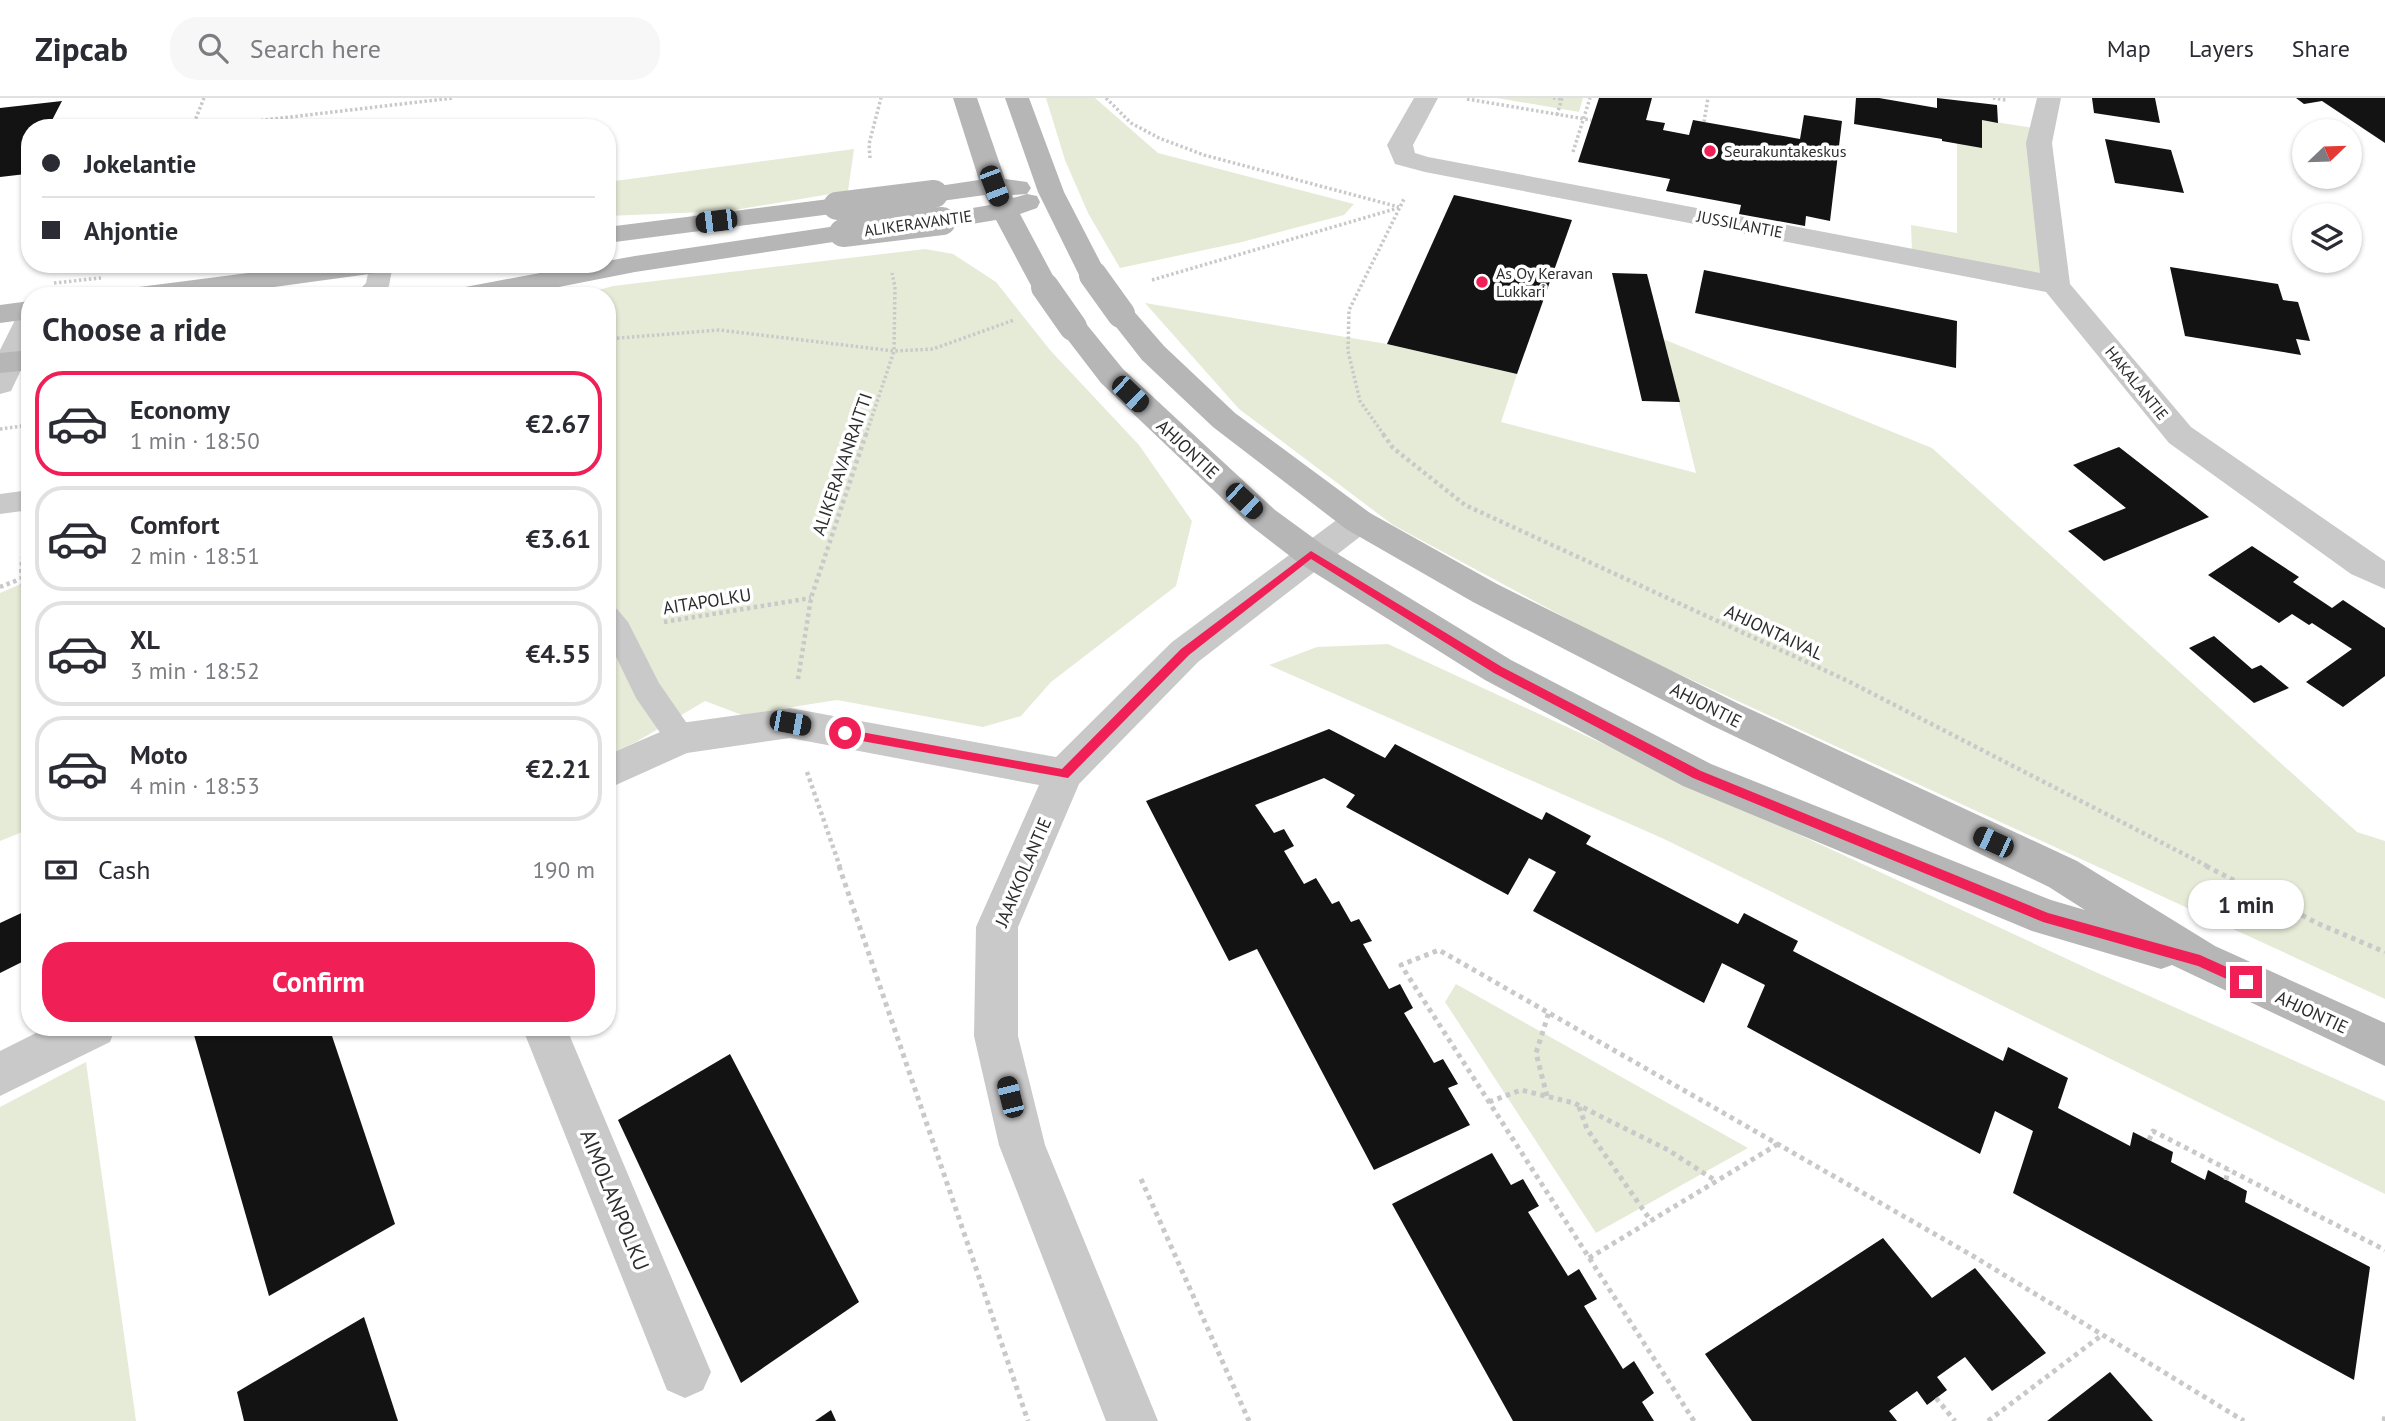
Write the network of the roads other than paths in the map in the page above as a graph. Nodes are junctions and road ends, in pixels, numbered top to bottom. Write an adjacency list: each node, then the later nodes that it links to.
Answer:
1 (965, 98): 6 (main road, AHJONTIE)
2 (1017, 98): 5 (main road, AHJONTIE)
3 (1426, 98): 11 (street, JUSSILANTIE)
4 (2049, 98): 11 (street)
5 (1051, 192): 6 (main road, ALIKERAVANTIE); 20 (main road, AHJONTIE, bridge)
6 (999, 198): 7 (main road, ALIKERAVANTIE, bridge); 8 (main road, ALIKERAVANTIE, bridge); 21 (main road, AHJONTIE, bridge)
7 (616, 234)
8 (616, 268)
9 (285, 273): 12 (main road)
10 (588, 273): 13 (main road, ALIKERAVANTIE, bridge)
11 (2056, 285): 22 (street, HAKALANTIE)
12 (196, 287)
13 (513, 287)
14 (21, 304): 15 (main road)
15 (0, 314)
16 (21, 339): 17 (street)
17 (10, 367)
18 (21, 501): 19 (lane)
19 (0, 504)
20 (1358, 521): 21 (street, JAAKKOLANTIE); 27 (main road, AHJONTIE)
21 (1311, 554): 26 (street, JAAKKOLANTIE); 27 (main road, AHJONTIE)
22 (2385, 576)
23 (616, 631): 24 (lane)
24 (681, 738): 25 (street); 26 (street)
25 (616, 770)
26 (1064, 774): 33 (street, JAAKKOLANTIE)
27 (2200, 960): 30 (main road, AHJONTIE)
28 (76, 1036): 31 (street)
29 (548, 1036): 32 (street, AIMOLANPOLKU)
30 (2385, 1045)
31 (0, 1074)
32 (685, 1372)
33 (1132, 1421)

